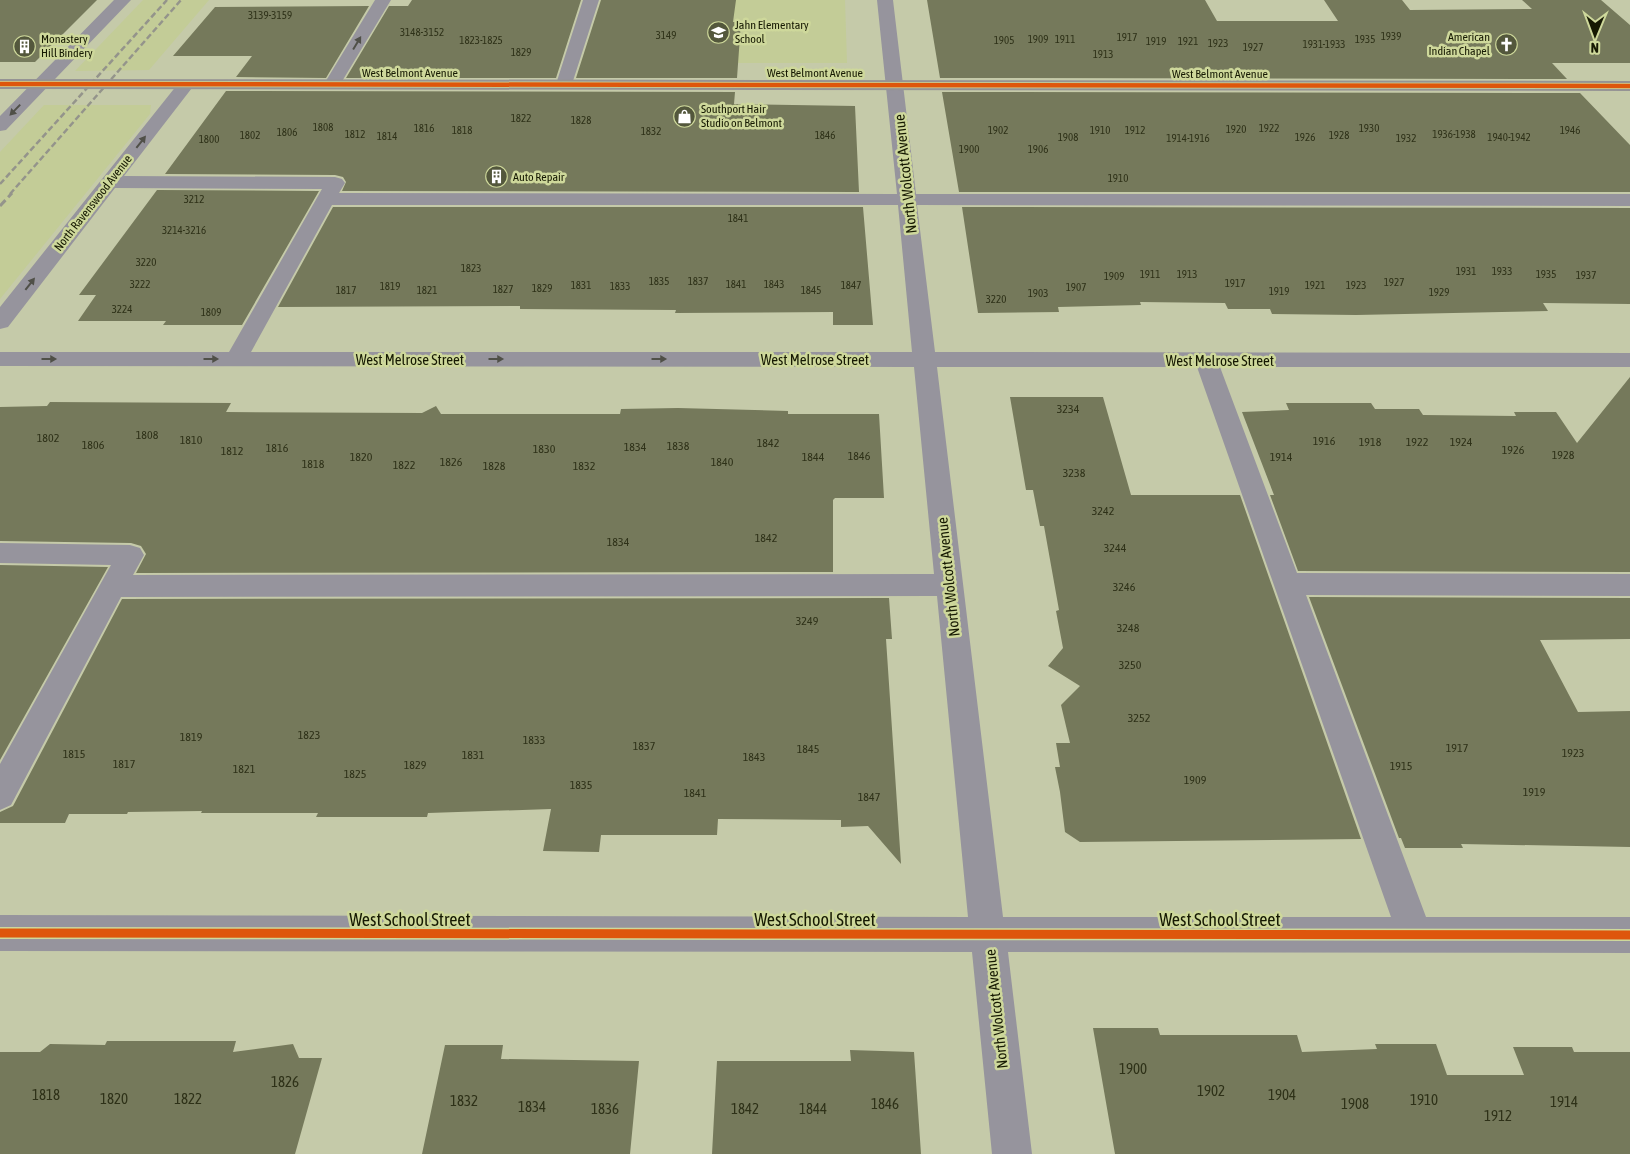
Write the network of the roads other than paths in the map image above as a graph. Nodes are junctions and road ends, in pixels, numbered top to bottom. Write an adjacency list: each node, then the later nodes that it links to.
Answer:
1 (123, 0): 6 (street)
2 (383, 0): 8 (street, one-way to 2)
3 (591, 0): 9 (street)
4 (885, 0): 10 (street, North Wolcott Avenue)
5 (0, 84): 6 (main road, West Belmont Avenue)
6 (41, 84): 7 (main road, West Belmont Avenue); 12 (street, one-way to 12)
7 (187, 84): 8 (main road, West Belmont Avenue); 13 (street, North Ravenswood Avenue, one-way to 7)
8 (332, 84): 9 (main road, West Belmont Avenue)
9 (564, 84): 10 (main road, West Belmont Avenue)
10 (895, 85): 11 (main road, West Belmont Avenue); 15 (street, North Wolcott Avenue)
11 (1630, 86)
12 (0, 126)
13 (110, 182): 14 (street); 17 (street, North Ravenswood Avenue, one-way to 13)
14 (327, 199): 15 (street); 19 (street)
15 (907, 199): 16 (street); 20 (street, North Wolcott Avenue)
16 (1630, 200)
17 (0, 322)
18 (0, 359): 19 (street, West Melrose Street, one-way to 19)
19 (236, 359): 20 (street, West Melrose Street, one-way to 20)
20 (925, 360): 21 (street, West Melrose Street); 25 (street, North Wolcott Avenue)
21 (1206, 360): 22 (street, West Melrose Street); 24 (street)
22 (1630, 360)
23 (0, 553): 27 (street)
24 (1288, 584): 26 (street); 31 (street)
25 (949, 585): 27 (street); 30 (street, North Wolcott Avenue)
26 (1630, 585)
27 (114, 586): 28 (street)
28 (0, 795)
29 (0, 933): 30 (street, West School Street)
30 (988, 934): 31 (street, West School Street); 33 (street, North Wolcott Avenue)
31 (1415, 934): 32 (street, West School Street)
32 (1630, 934)
33 (1012, 1154)

